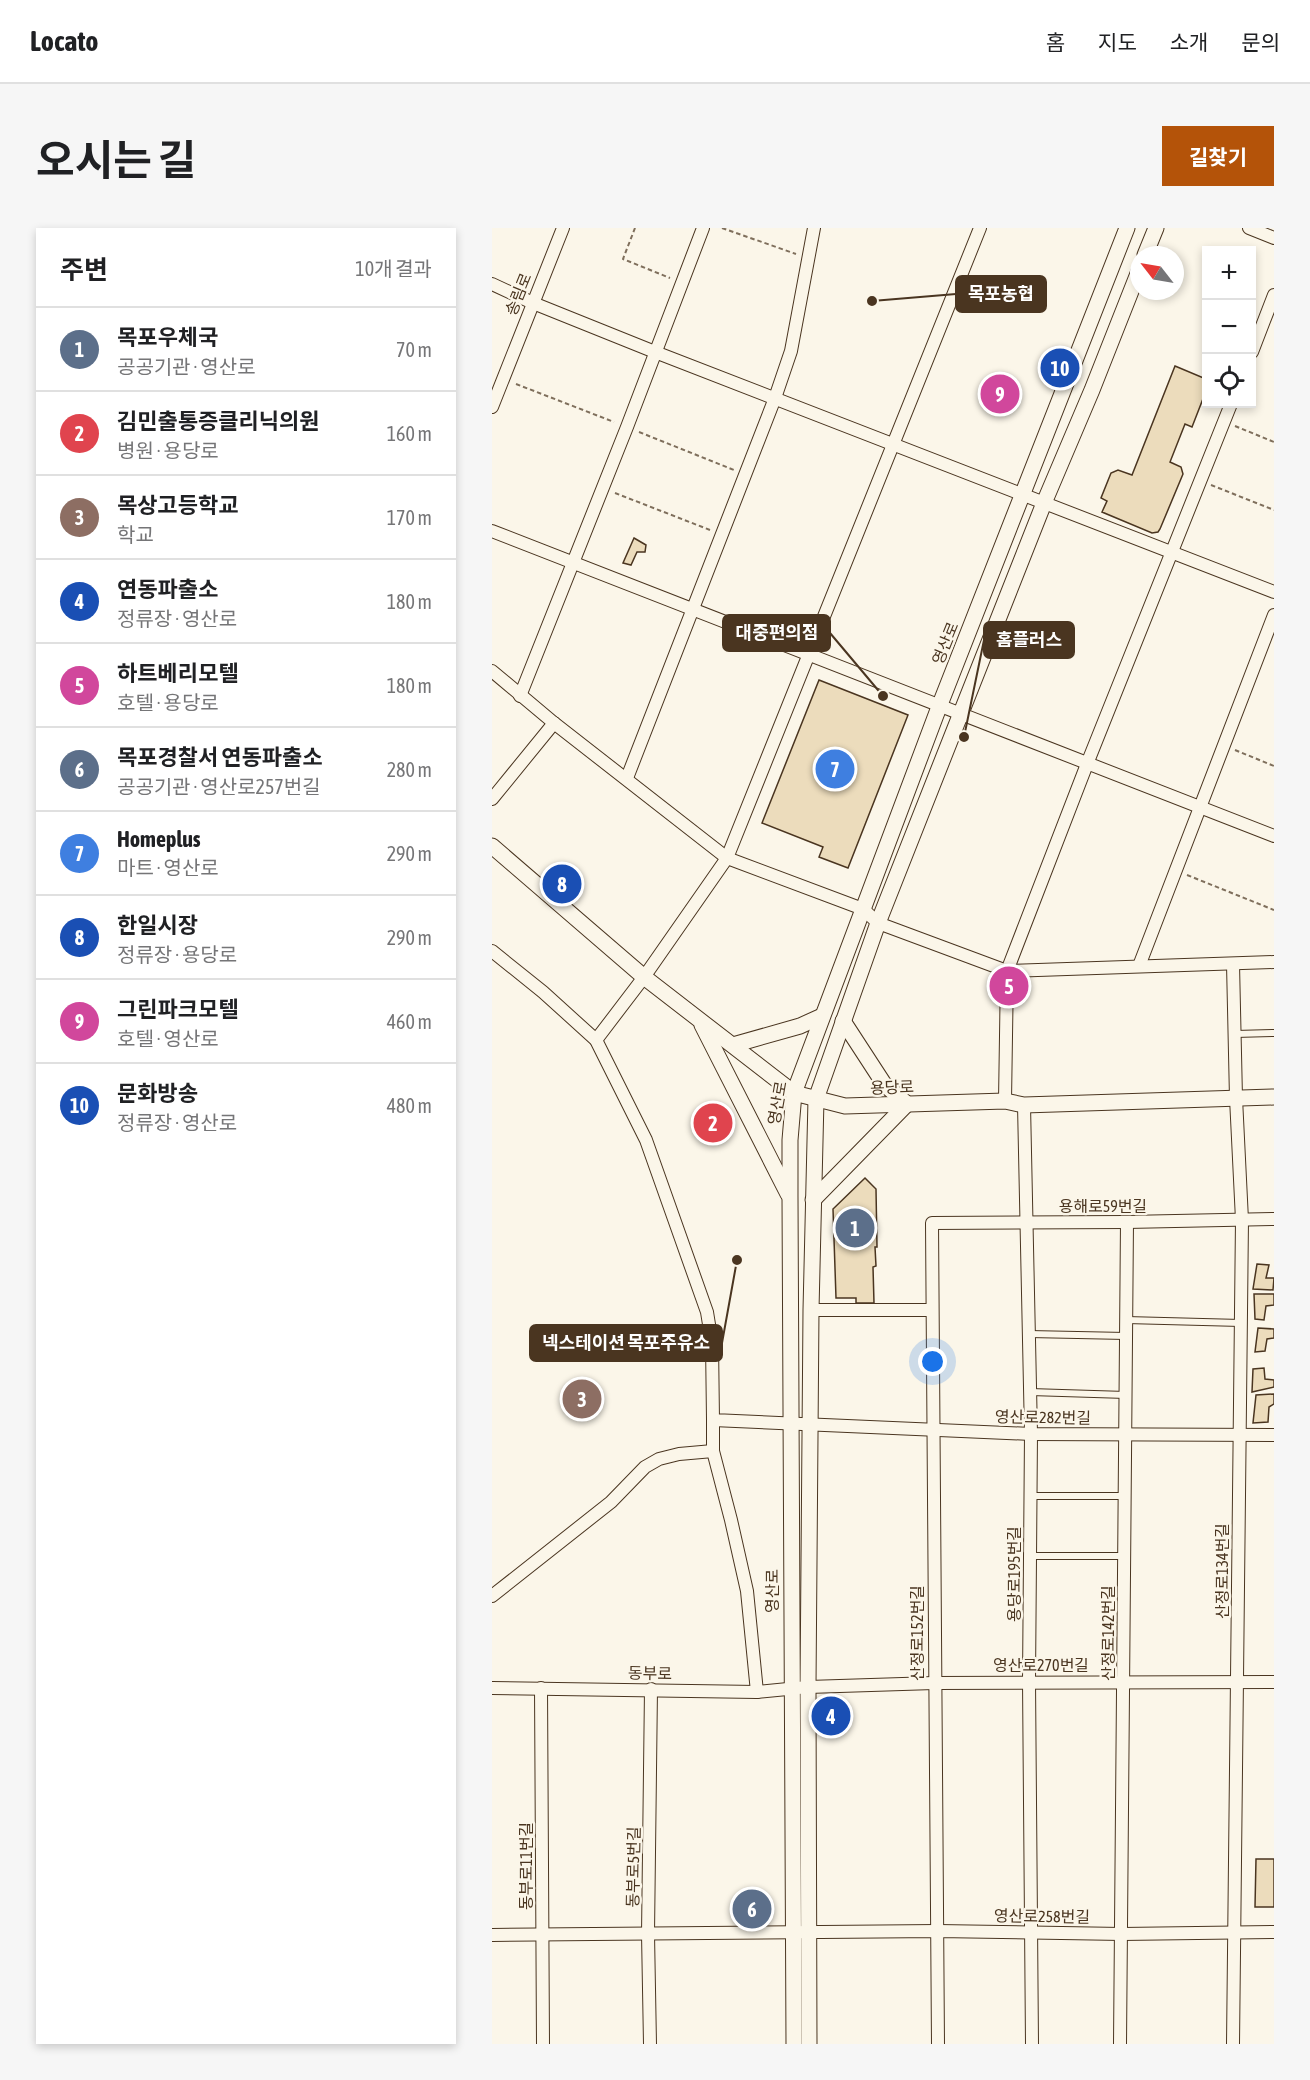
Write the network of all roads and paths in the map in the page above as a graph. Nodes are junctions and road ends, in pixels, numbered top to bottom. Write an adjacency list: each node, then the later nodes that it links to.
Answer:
1 (563, 228): 17 (street, 송림로)
2 (635, 228): 13 (path)
3 (703, 228): 13 (street)
4 (722, 228): 12 (path)
5 (814, 228): 12 (street)
6 (980, 228): 25 (street)
7 (1127, 228): 28 (street, 영산로)
8 (1156, 228): 11 (street)
9 (1249, 228): 10 (street)
10 (1274, 238)
11 (1149, 246)
12 (809, 258): 20 (street)
13 (682, 283): 19 (street)
14 (492, 284): 17 (street)
15 (1130, 294): 29 (street)
16 (1274, 295): 18 (street)
17 (532, 303): 19 (street); 21 (street, 송림로)
18 (1256, 340)
19 (656, 352): 20 (street); 27 (street)
20 (775, 398): 25 (street); 32 (street)
21 (492, 407)
22 (1229, 408): 23 (street)
23 (1224, 421): 24 (path); 26 (street)
24 (1274, 442)
25 (894, 444): 28 (street); 38 (street)
26 (1200, 480): 30 (path); 33 (street)
27 (602, 488): 32 (path); 34 (street)
28 (1024, 495): 29 (street); 41 (street, 영산로)
29 (1044, 503): 33 (street); 42 (street)
30 (1274, 510)
31 (492, 531): 34 (street)
32 (722, 534): 36 (street)
33 (1170, 553): 35 (street); 45 (street)
34 (571, 563): 36 (street); 40 (street)
35 (1274, 592)
36 (692, 609): 38 (street); 47 (street)
37 (1274, 615): 44 (street)
38 (809, 654): 41 (street); 52 (street)
39 (492, 671): 40 (street)
40 (520, 696): 43 (street)
41 (939, 707): 42 (street); 54 (street, 영산로)
42 (960, 715): 45 (street); 56 (street)
43 (554, 723): 47 (street); 48 (street)
44 (1224, 745): 46 (path); 49 (street)
45 (1087, 764): 49 (street); 61 (street)
46 (1274, 766)
47 (627, 778): 52 (street)
48 (492, 799)
49 (1199, 808): 50 (street); 53 (street)
50 (1274, 836)
51 (492, 846): 62 (street, 용당로)
52 (727, 858): 54 (street); 62 (street)
53 (1176, 871): 55 (path); 60 (street)
54 (862, 909): 56 (street); 63 (street, 영산로)
55 (1274, 910)
56 (878, 924): 61 (street); 65 (street)
57 (492, 951): 68 (street)
58 (1273, 959): 59 (street)
59 (1233, 964): 60 (street); 67 (street, 산정로134번길)
60 (1139, 966): 61 (street)
61 (1007, 970): 74 (street)
62 (644, 978): 64 (street, 용당로); 68 (street)
63 (822, 1017): 69 (street); 70 (street, 영산로)
64 (700, 1020): 69 (street, 용당로); 77 (street)
65 (843, 1022): 73 (street); 75 (street)
66 (1274, 1033): 67 (lane)
67 (1234, 1034): 72 (street, 산정로134번길)
68 (596, 1040): 92 (street)
69 (733, 1045): 70 (street, 용당로)
70 (794, 1093): 73 (street, 용당로); 77 (street, 영산로)
71 (1274, 1097): 72 (street, 용당로)
72 (1236, 1098): 76 (street, 용당로); 80 (street, 산정로134번길)
73 (816, 1100): 75 (street, 용당로); 78 (street)
74 (1005, 1101): 75 (street, 용당로); 76 (street, 용당로)
75 (907, 1104): 78 (street)
76 (1024, 1105): 83 (street, 용당로195번길)
77 (789, 1197): 93 (street, 영산로)
78 (813, 1200): 84 (street)
79 (1274, 1219): 80 (street, 용해로59번길)
80 (1242, 1220): 82 (street, 용해로59번길); 87 (street, 산정로134번길)
81 (932, 1222): 83 (street, 용해로59번길); 85 (street, 산정로152번길)
82 (1127, 1222): 83 (street, 용해로59번길); 86 (street, 산정로142번길)
83 (1026, 1223): 88 (street, 용당로195번길)
84 (811, 1310): 85 (street); 94 (street)
85 (932, 1310): 95 (street, 산정로152번길)
86 (1126, 1320): 87 (lane); 89 (street, 산정로142번길)
87 (1241, 1323): 98 (street, 산정로134번길)
88 (1029, 1334): 89 (lane); 90 (street, 용당로195번길)
89 (1126, 1336): 91 (street, 산정로142번길)
90 (1030, 1392): 91 (lane); 96 (street, 용당로195번길)
91 (1126, 1395): 97 (street, 산정로142번길)
92 (713, 1420): 93 (street, 영산로282번길); 100 (street)
93 (790, 1424): 94 (street, 영산로282번길); 115 (street, 영산로)
94 (811, 1425): 95 (street, 영산로282번길); 111 (street)
95 (933, 1430): 96 (street, 영산로282번길); 109 (street, 산정로152번길)
96 (1031, 1434): 97 (street, 영산로282번길); 101 (street, 용당로195번길)
97 (1126, 1434): 98 (street, 영산로282번길); 102 (street, 산정로142번길)
98 (1240, 1435): 99 (street, 영산로282번길); 110 (street, 산정로134번길)
99 (1274, 1435)
100 (712, 1451): 105 (street); 116 (street)
101 (1031, 1496): 102 (lane); 103 (street, 용당로195번길)
102 (1126, 1496): 104 (street, 산정로142번길)
103 (1030, 1556): 104 (lane); 106 (street, 용당로195번길)
104 (1125, 1557): 107 (street, 산정로142번길)
105 (492, 1596)
106 (1029, 1681): 107 (street, 영산로270번길); 109 (street, 영산로270번길); 118 (street, 용당로195번길)
107 (1124, 1682): 110 (street, 영산로270번길); 125 (street, 산정로142번길)
108 (1274, 1682): 110 (street, 영산로270번길)
109 (934, 1683): 111 (street, 영산로270번길); 117 (street, 산정로152번길)
110 (1238, 1683): 122 (street, 산정로134번길)
111 (808, 1687): 115 (street, 동부로); 121 (street)
112 (492, 1688): 113 (street, 동부로)
113 (541, 1688): 114 (street, 동부로); 123 (street, 동부로11번길)
114 (651, 1689): 116 (street, 동부로); 124 (street, 동부로5번길)
115 (791, 1690): 116 (street, 동부로); 120 (street, 영산로)
116 (758, 1692)
117 (938, 1931): 118 (street, 영산로258번길); 121 (street, 영산로258번길); 131 (street, 산정로152번길)
118 (1032, 1932): 125 (street, 영산로258번길); 132 (street, 용당로195번길)
119 (1274, 1932): 122 (street, 영산로258번길)
120 (792, 1933): 121 (street, 영산로258번길); 124 (street, 영산로258번길); 129 (street, 영산로)
121 (809, 1933): 130 (street)
122 (1234, 1933): 125 (street, 영산로258번길); 134 (street, 산정로134번길)
123 (543, 1934): 124 (street, 영산로258번길); 126 (street, 영산로258번길); 127 (street, 동부로11번길)
124 (648, 1934): 128 (street, 동부로5번길)
125 (1122, 1934): 133 (street, 산정로142번길)
126 (492, 1935)
127 (543, 2044)
128 (650, 2044)
129 (794, 2044)
130 (809, 2044)
131 (938, 2044)
132 (1032, 2044)
133 (1120, 2044)
134 (1233, 2044)

